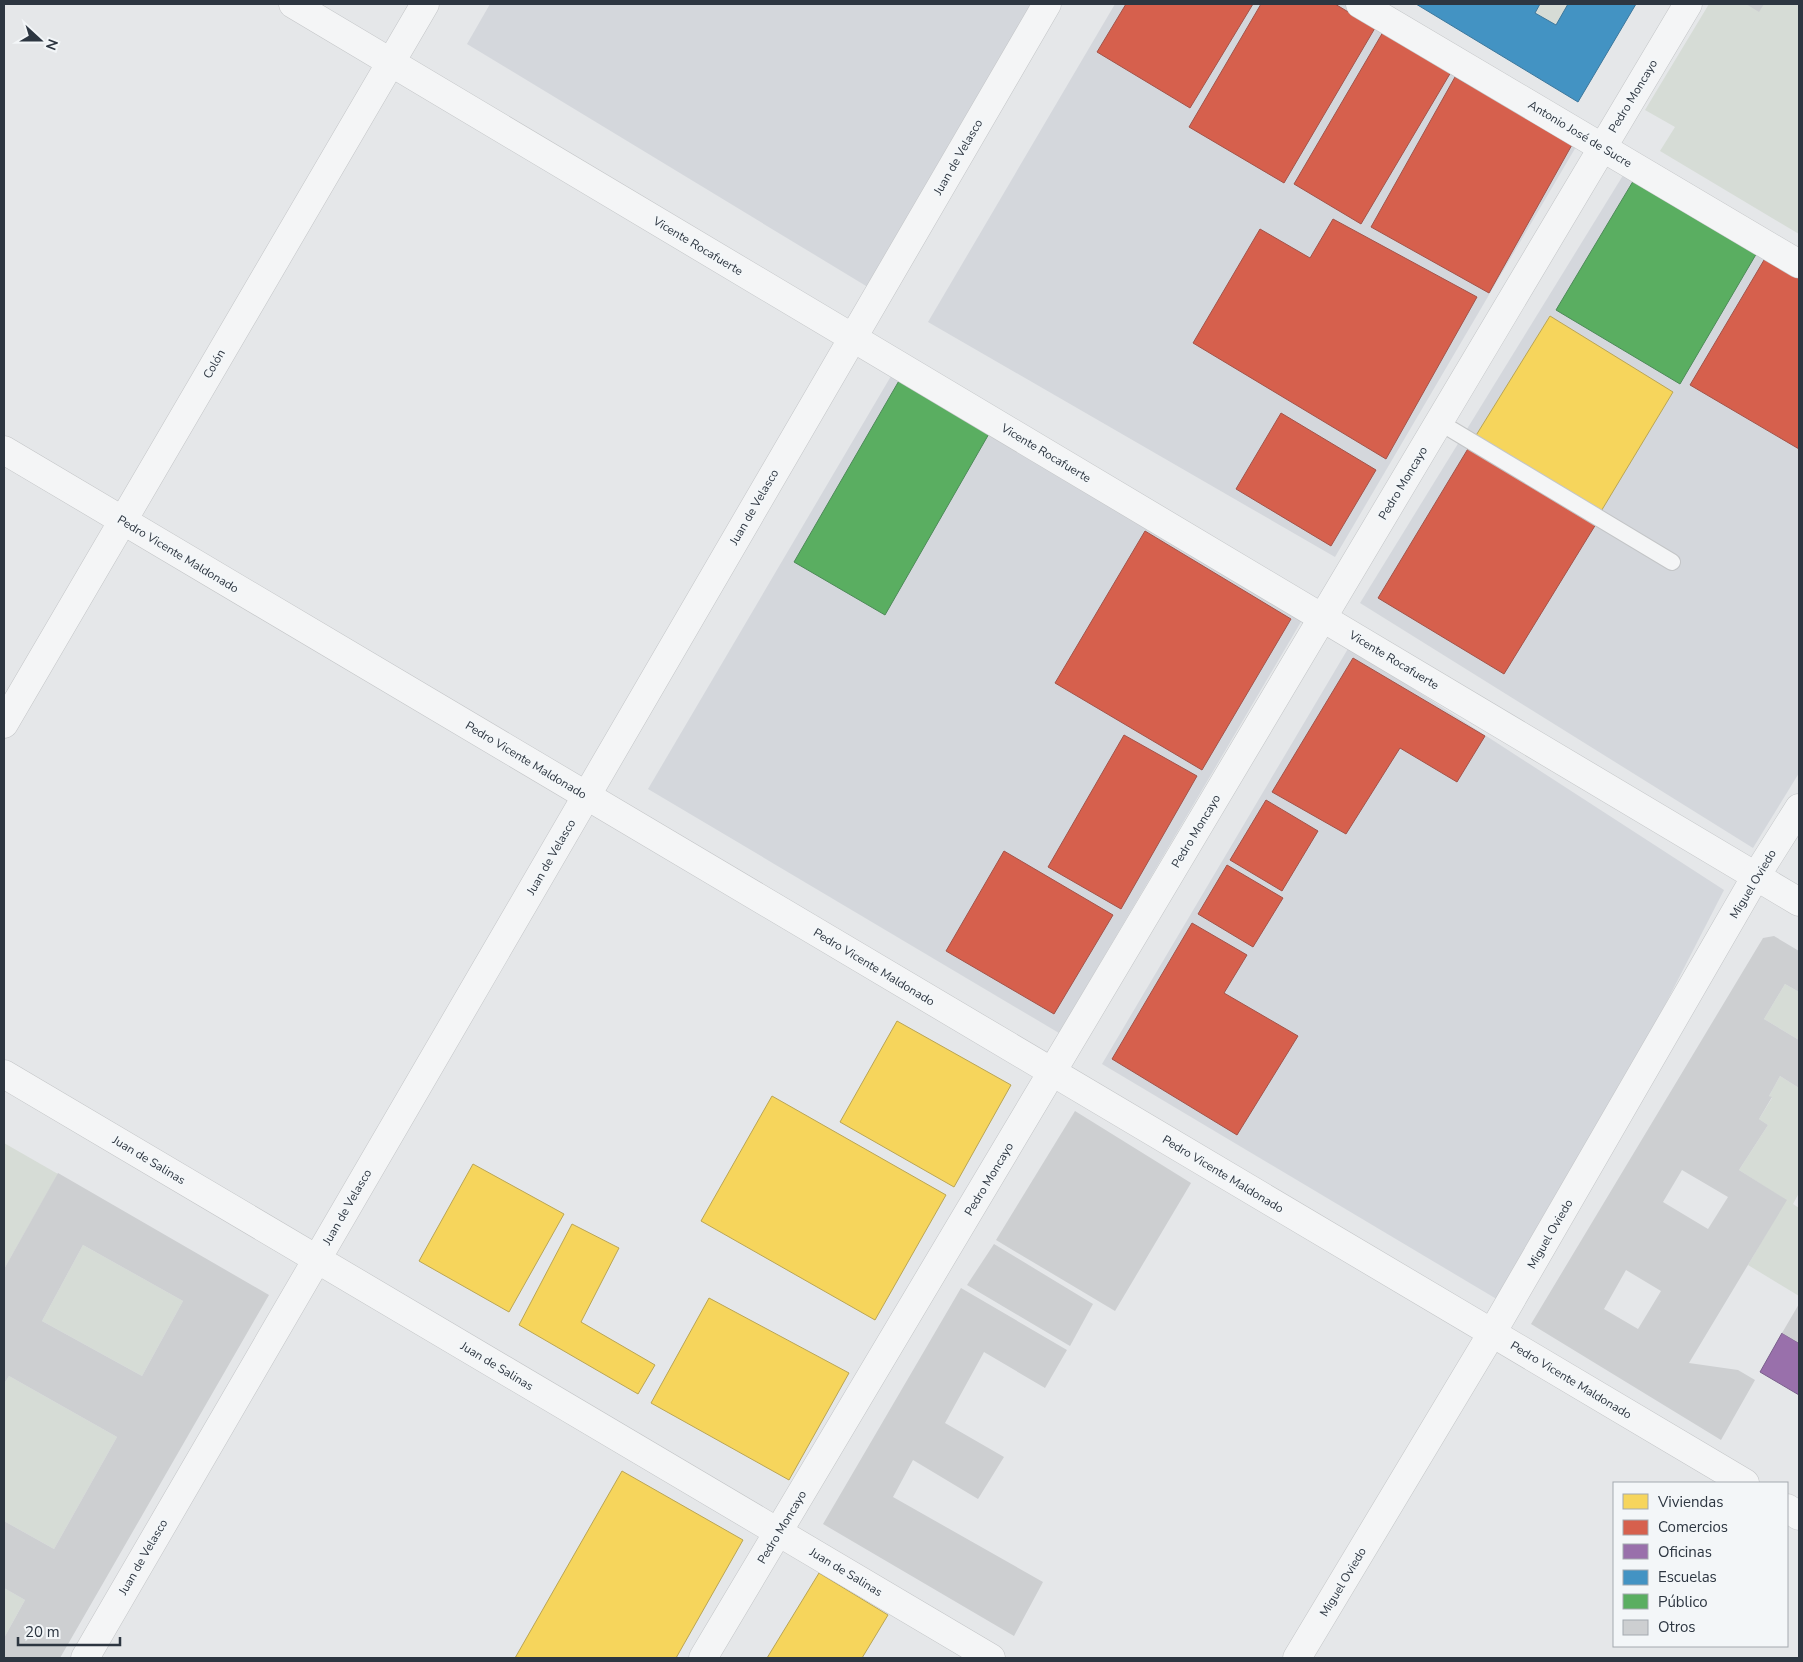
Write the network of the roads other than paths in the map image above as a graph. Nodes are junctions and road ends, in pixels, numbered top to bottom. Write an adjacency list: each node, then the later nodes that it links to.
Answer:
1 (292, 4): 6 (street, Vicente Rocafuerte)
2 (424, 4): 6 (street, Colón)
3 (1047, 4): 9 (street, Juan de Velasco)
4 (1360, 4): 7 (street, Antonio José de Sucre)
5 (1688, 4): 7 (street, Pedro Moncayo)
6 (390, 62): 9 (street, Vicente Rocafuerte); 12 (street, Colón)
7 (1603, 148): 8 (street, Antonio José de Sucre); 10 (street, Pedro Moncayo)
8 (1799, 264)
9 (852, 338): 14 (street, Vicente Rocafuerte); 16 (street, Juan de Velasco)
10 (1439, 422): 13 (lane); 14 (street, Pedro Moncayo)
11 (4, 450): 12 (street, Pedro Vicente Maldonado)
12 (123, 521): 15 (street, Colón); 16 (street, Pedro Vicente Maldonado)
13 (1672, 562)
14 (1323, 618): 18 (street, Vicente Rocafuerte); 20 (street, Pedro Moncayo)
15 (4, 724)
16 (586, 796): 20 (street, Pedro Vicente Maldonado); 22 (street, Juan de Velasco)
17 (1799, 808): 18 (street, Miguel Oviedo)
18 (1756, 876): 19 (street, Vicente Rocafuerte); 23 (street, Miguel Oviedo)
19 (1799, 902)
20 (1052, 1073): 23 (street, Pedro Vicente Maldonado); 27 (street, Pedro Moncayo)
21 (4, 1074): 22 (street, Juan de Salinas)
22 (317, 1259): 27 (street, Juan de Salinas); 28 (street, Juan de Velasco)
23 (1492, 1333): 24 (street, Pedro Vicente Maldonado); 31 (street, Miguel Oviedo)
24 (1743, 1482)
25 (1788, 1509): 26 (street)
26 (1799, 1516)
27 (778, 1532): 29 (street, Pedro Moncayo); 30 (street, Juan de Salinas)
28 (85, 1658)
29 (703, 1658)
30 (991, 1658)
31 (1298, 1658)

